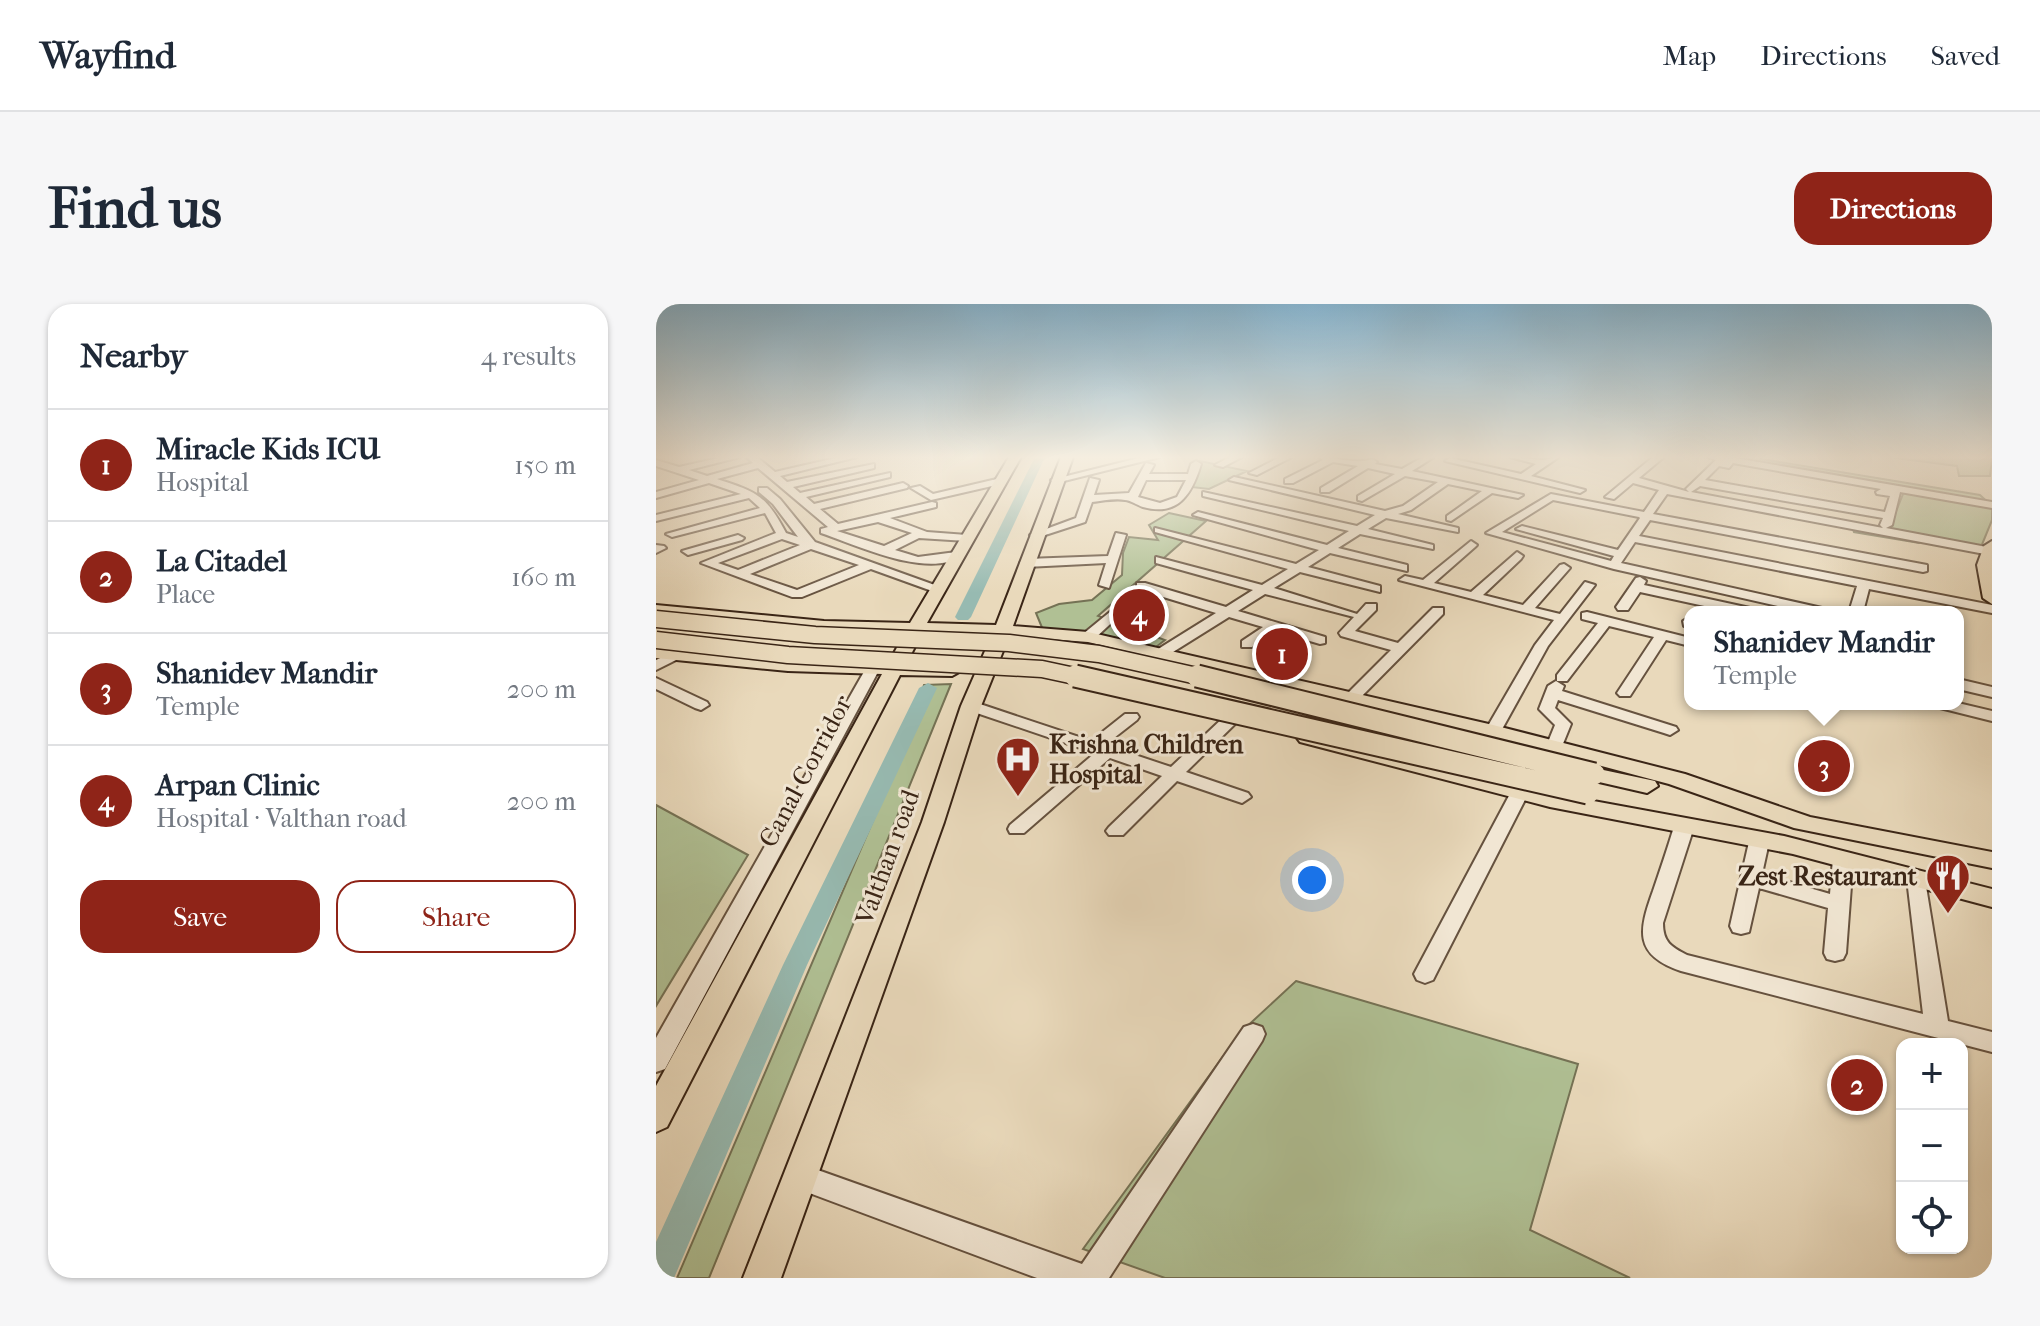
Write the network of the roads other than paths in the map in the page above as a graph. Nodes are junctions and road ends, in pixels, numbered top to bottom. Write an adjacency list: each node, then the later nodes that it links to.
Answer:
1 (719, 502): 33 (street)
2 (761, 502): 27 (street)
3 (777, 502): 53 (street)
4 (807, 502): 26 (street)
5 (836, 502): 26 (street)
6 (904, 502): 37 (street)
7 (911, 502): 34 (street)
8 (988, 502): 49 (main road, Canal Corridor)
9 (1048, 502): 46 (main road, Valthan road)
10 (1086, 502): 46 (street)
11 (1139, 502): 12 (street)
12 (1172, 502)
13 (1241, 502): 41 (street)
14 (1332, 502): 30 (street)
15 (1415, 502): 30 (street)
16 (1473, 502): 35 (street)
17 (1540, 502): 67 (street)
18 (1584, 502): 31 (street)
19 (1621, 502): 31 (street)
20 (1655, 502): 31 (street)
21 (1730, 502): 28 (street)
22 (1784, 502): 28 (street)
23 (1812, 502): 32 (street)
24 (1845, 502): 32 (street)
25 (1893, 502): 32 (street)
26 (813, 508): 37 (street)
27 (768, 509): 43 (street); 44 (street)
28 (1780, 512): 58 (street)
29 (1198, 515): 57 (street)
30 (1386, 515): 39 (street); 41 (street)
31 (1645, 515): 50 (street); 52 (street)
32 (1889, 516)
33 (658, 518)
34 (878, 518): 36 (street); 37 (street)
35 (1451, 518)
36 (901, 525): 40 (street); 45 (street)
37 (830, 526): 53 (street); 54 (street)
38 (1159, 530): 73 (street)
39 (1454, 530)
40 (887, 531)
41 (1358, 531): 56 (street); 57 (street)
42 (1842, 531): 51 (street); 52 (street); 61 (street)
43 (779, 532): 53 (street); 60 (street); 75 (street)
44 (672, 534)
45 (919, 535): 49 (street); 59 (street)
46 (1036, 535): 70 (main road, Valthan road)
47 (1120, 535): 65 (street)
48 (873, 536): 54 (street)
49 (967, 538): 62 (main road, Canal Corridor)
50 (1630, 538): 67 (street); 69 (street)
51 (1891, 540): 64 (street); 68 (street)
52 (1776, 541): 61 (street); 72 (street)
53 (811, 542): 71 (street); 75 (street)
54 (859, 542): 59 (street)
55 (1471, 545): 79 (street)
56 (1429, 547)
57 (1329, 549): 73 (street); 79 (street)
58 (1991, 549): 88 (highway)
59 (885, 550): 62 (street)
60 (688, 551)
61 (1834, 551): 68 (street)
62 (956, 556): 83 (main road, Canal Corridor)
63 (1517, 556): 87 (street)
64 (1925, 558): 68 (street); 86 (street)
65 (1113, 559): 70 (street); 78 (street)
66 (1160, 560): 84 (street)
67 (1617, 560): 69 (street)
68 (1888, 561)
69 (1669, 562): 76 (street); 76 (street)
70 (1026, 563): 108 (main road, Valthan road)
71 (871, 565): 75 (street); 83 (street)
72 (1767, 565): 76 (street); 82 (street)
73 (1298, 568): 84 (street); 85 (street)
74 (1564, 568): 94 (street)
75 (738, 574)
76 (1739, 576): 82 (street)
77 (1864, 584): 82 (street); 86 (street); 91 (street)
78 (1105, 585)
79 (1425, 585): 87 (street)
80 (1589, 585): 102 (street)
81 (1141, 586): 99 (street)
82 (1787, 586): 90 (street)
83 (937, 588): 106 (main road); 107 (main road, Canal Corridor)
84 (1264, 589): 99 (street); 100 (street)
85 (1375, 589)
86 (1920, 595): 95 (street)
87 (1473, 597): 94 (street)
88 (1992, 598)
89 (1695, 606): 93 (street)
90 (1814, 606)
91 (1858, 606)
92 (1371, 607): 115 (street)
93 (1623, 607)
94 (1526, 609): 102 (street)
95 (1992, 609)
96 (656, 610): 106 (main road)
97 (1116, 611): 110 (street)
98 (1438, 611): 115 (street)
99 (1227, 612): 105 (street); 117 (street)
100 (1350, 614)
101 (1587, 616): 104 (street)
102 (1561, 618): 134 (street)
103 (656, 619): 138 (main road, bridge)
104 (1606, 621): 109 (street); 123 (street)
105 (1274, 626): 112 (street); 114 (street)
106 (853, 627): 107 (main road)
107 (916, 629): 108 (main road); 119 (main road, Canal Corridor)
108 (1002, 630): 110 (main road); 120 (main road, Valthan road)
109 (1662, 635): 113 (street); 125 (street)
110 (1088, 637): 117 (main road)
111 (656, 640): 138 (main road, bridge)
112 (1320, 640)
113 (1684, 640)
114 (1247, 644)
115 (1401, 648): 126 (street)
116 (665, 654): 118 (street); 119 (main road)
117 (1160, 654): 126 (main road)
118 (656, 666)
119 (882, 670): 120 (main road); 159 (street); 160 (main road, Canal Corridor)
120 (985, 672): 128 (main road, Valthan road); 132 (main road)
121 (656, 683): 127 (street)
122 (1964, 685): 124 (street)
123 (1558, 686): 133 (street); 135 (street)
124 (1992, 692)
125 (1625, 693)
126 (1350, 699): 134 (main road)
127 (701, 705)
128 (971, 706): 136 (street); 161 (main road, Valthan road)
129 (1964, 709): 130 (street)
130 (1992, 716)
131 (1131, 717): 136 (street)
132 (1231, 719): 137 (street); 139 (main road)
133 (1670, 730)
134 (1493, 731): 135 (main road)
135 (1554, 747): 141 (main road)
136 (1100, 749): 137 (street); 142 (street)
137 (1176, 775): 140 (street); 144 (street)
138 (1591, 783): 141 (main road); 146 (main road)
139 (1520, 792): 143 (main road); 155 (street)
140 (1242, 797)
141 (1808, 824): 148 (main road)
142 (1017, 829)
143 (1683, 830): 145 (main road); 156 (street)
144 (1116, 831)
145 (1759, 842): 146 (main road); 149 (street)
146 (1797, 847): 147 (main road)
147 (1843, 859): 150 (main road); 152 (street)
148 (1992, 860)
149 (1751, 878): 152 (street); 153 (street)
150 (1917, 879): 151 (main road); 156 (street)
151 (1992, 898)
152 (1839, 904): 154 (street)
153 (1741, 926)
154 (1835, 953)
155 (1425, 974)
156 (1937, 1028): 158 (street)
157 (1253, 1034): 164 (street)
158 (1992, 1042)
159 (656, 1061)
160 (656, 1117)
161 (798, 1176): 162 (main road, Valthan road); 163 (street)
162 (762, 1278)
163 (1078, 1278)
164 (1091, 1278)

